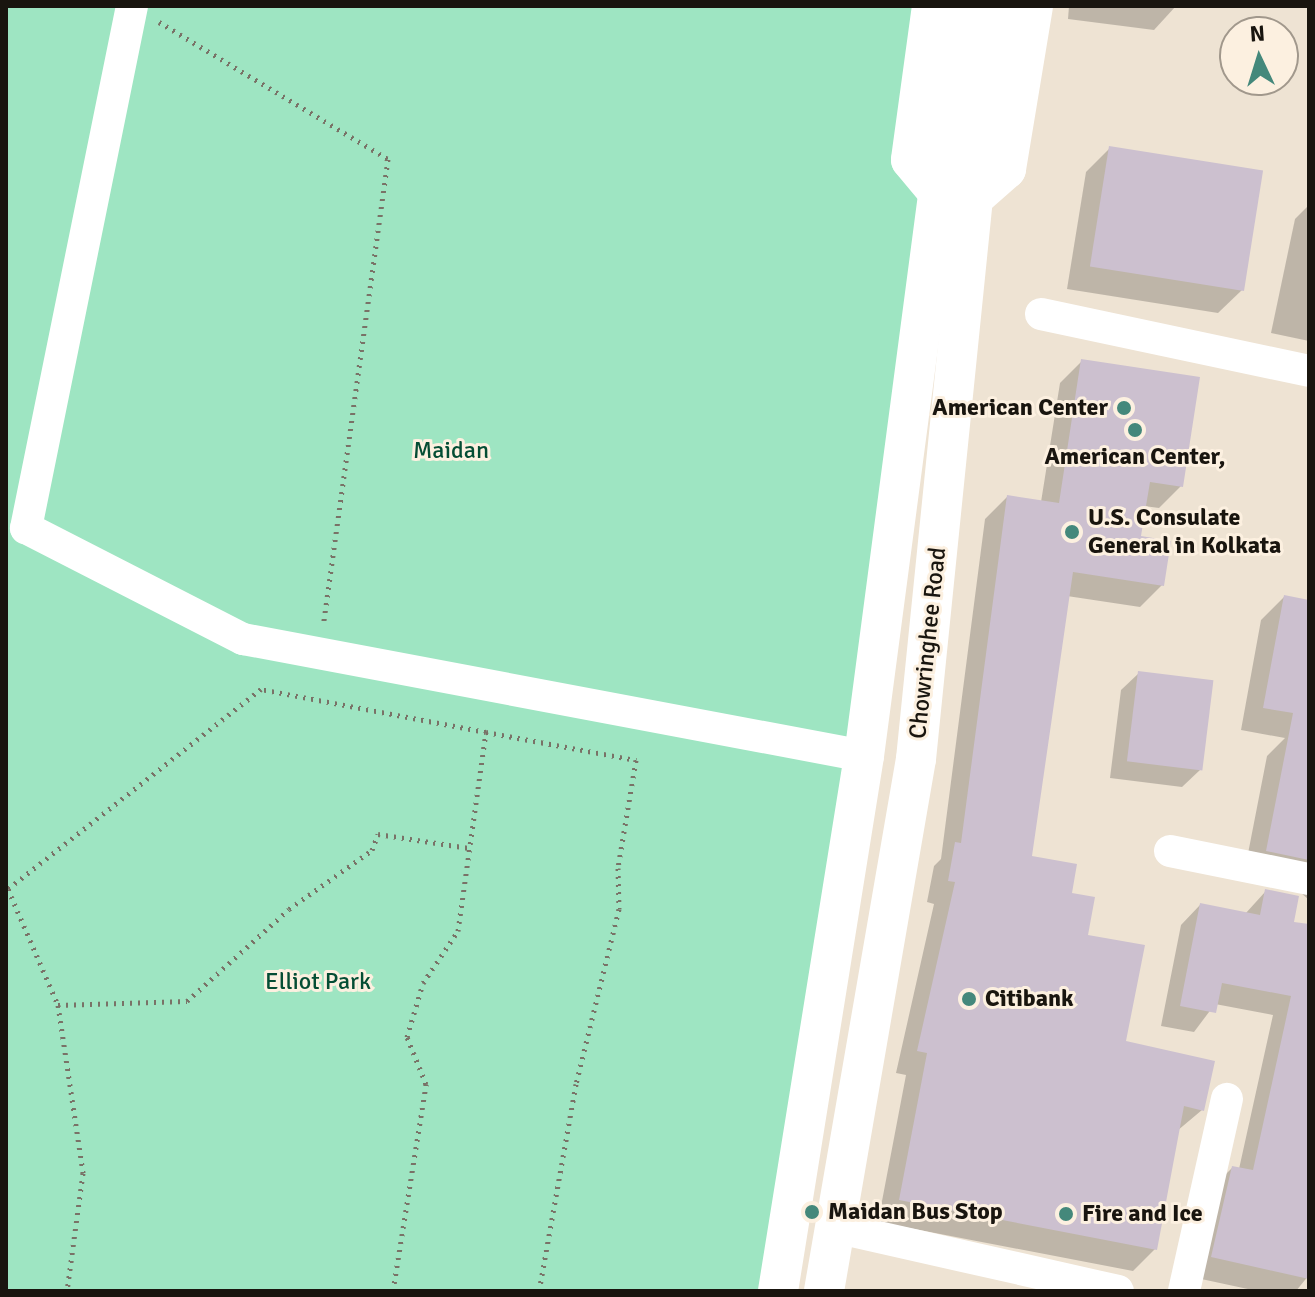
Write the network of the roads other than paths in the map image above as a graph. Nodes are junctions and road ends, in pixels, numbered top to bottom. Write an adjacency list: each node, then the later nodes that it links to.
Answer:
1 (132, 6): 10 (street)
2 (932, 6): 7 (main road)
3 (963, 6): 6 (main road)
4 (999, 6): 6 (main road)
5 (1033, 6): 7 (main road)
6 (969, 92): 7 (main road)
7 (954, 194): 10 (main road, Chowringhee Road); 15 (main road, Chowringhee Road)
8 (1041, 314): 9 (street)
9 (1309, 371)
10 (864, 756): 14 (main road, Chowringhee Road)
11 (1170, 851): 12 (street)
12 (1309, 879)
13 (1227, 1099): 20 (street)
14 (803, 1143): 15 (main road); 17 (main road, Chowringhee Road)
15 (847, 1151): 16 (main road, Chowringhee Road)
16 (834, 1227): 18 (main road, Chowringhee Road); 19 (street)
17 (778, 1291)
18 (824, 1291)
19 (1118, 1291)
20 (1184, 1291)

